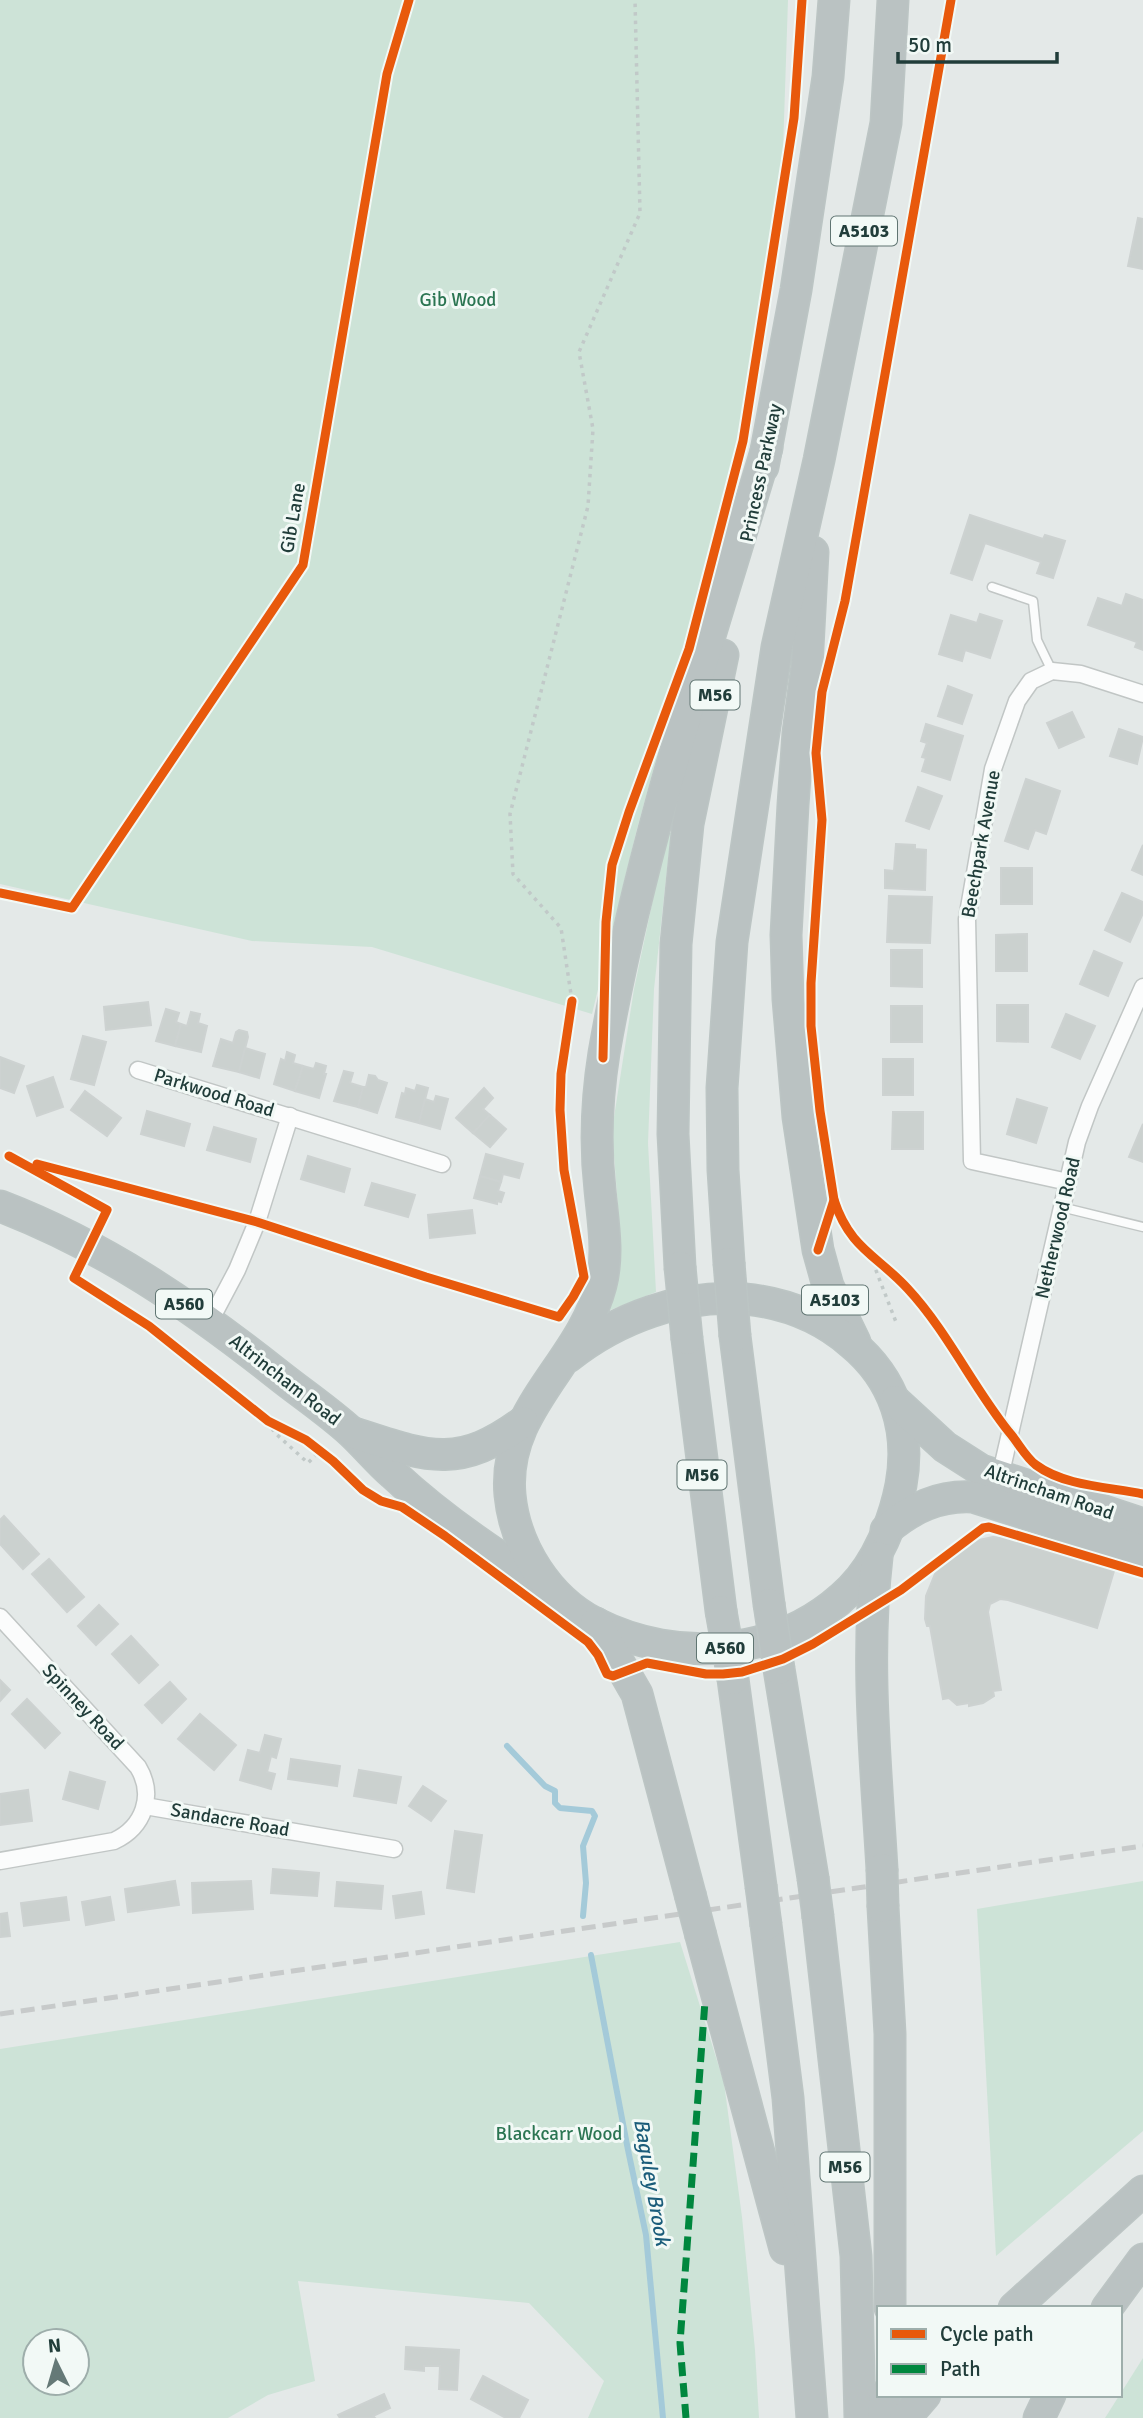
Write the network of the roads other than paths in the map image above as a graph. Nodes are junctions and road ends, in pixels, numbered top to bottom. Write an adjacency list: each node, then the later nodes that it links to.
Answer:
1 (834, 0): 3 (highway, Princess Parkway / A5103)
2 (893, 0): 4 (highway, A5103)
3 (767, 448): 18 (highway, A5103); 39 (highway, Princess Parkway / M56, bridge)
4 (819, 460): 17 (highway, A5103); 40 (highway, M56, bridge)
5 (992, 587): 6 (lane)
6 (1052, 671): 7 (street); 12 (street, Beechpark Avenue)
7 (1143, 694)
8 (1143, 988): 12 (street, Netherwood Road)
9 (138, 1070): 10 (street, Parkwood Road)
10 (290, 1116): 11 (street, Parkwood Road); 16 (street, Parkwood Road)
11 (442, 1164)
12 (1068, 1182): 14 (street, Netherwood Road)
13 (0, 1206): 16 (highway, Altrincham Road / A560)
14 (1061, 1207): 15 (lane); 22 (street, Netherwood Road)
15 (1143, 1227)
16 (210, 1321): 21 (highway, Altrincham Road / A560)
17 (858, 1348): 18 (highway, A560); 19 (highway, A560)
18 (568, 1357): 20 (highway, A560)
19 (895, 1401): 22 (highway, Altrincham Road / A560); 23 (highway, A560)
20 (523, 1422): 21 (highway, Altrincham Road / A560); 25 (highway, A560)
21 (350, 1432): 25 (highway, Altrincham Road / A560)
22 (1000, 1477): 24 (highway, Altrincham Road / A560)
23 (882, 1541): 24 (highway, Altrincham Road / A560); 27 (highway, A560); 33 (highway, M56, bridge)
24 (1143, 1545)
25 (555, 1592): 27 (highway, A560)
26 (0, 1617): 28 (street, Spinney Road)
27 (596, 1623): 39 (highway, M56, bridge)
28 (145, 1806): 29 (street, Sandacre Road); 30 (street, Sandacre Road)
29 (394, 1849)
30 (0, 1861)
31 (1143, 2191): 34 (highway)
32 (1143, 2259): 35 (highway)
33 (890, 2306)
34 (1016, 2306)
35 (1108, 2306)
36 (885, 2397): 41 (highway)
37 (923, 2397): 42 (highway)
38 (1049, 2397): 43 (highway)
39 (812, 2413)
40 (860, 2418)
41 (883, 2418)
42 (905, 2418)
43 (1039, 2418)

